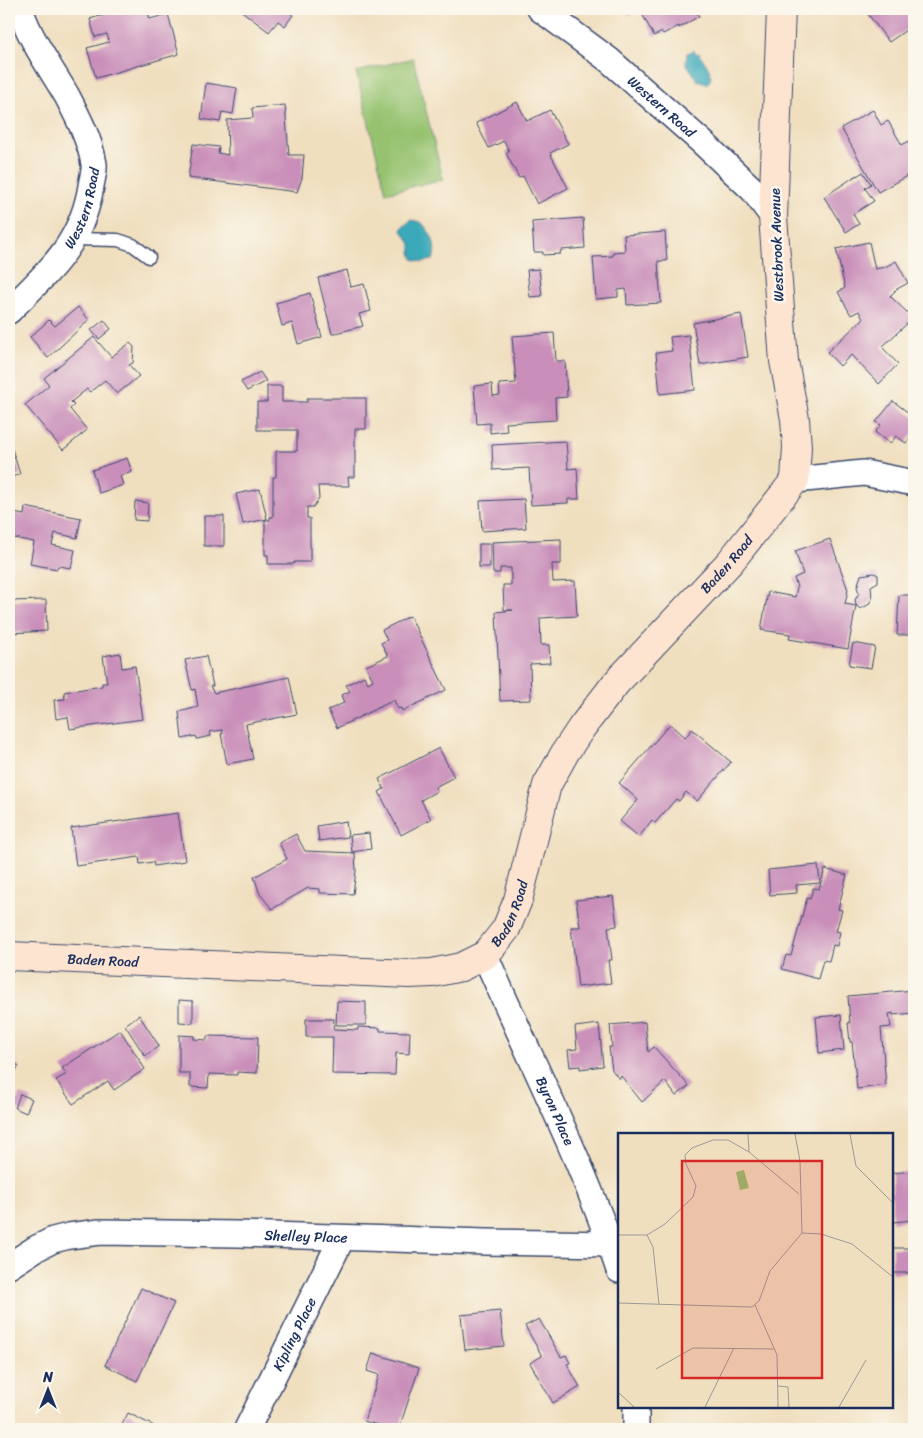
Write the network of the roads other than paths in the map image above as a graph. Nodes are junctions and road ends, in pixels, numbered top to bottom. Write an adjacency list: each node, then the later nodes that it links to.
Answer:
1 (20, 9): 5 (street, Western Road)
2 (540, 9): 4 (street, Western Road)
3 (781, 9): 4 (street, Westbrook Avenue)
4 (773, 217): 8 (street, Westbrook Avenue)
5 (74, 239): 6 (lane); 7 (street, Western Road)
6 (149, 257)
7 (9, 311)
8 (795, 480): 9 (street); 10 (street, Baden Road)
9 (914, 483)
10 (485, 955): 11 (street, Baden Road); 13 (street, Byron Place)
11 (9, 956)
12 (342, 1238): 13 (street, Shelley Place); 14 (street, Shelley Place); 17 (street, Kipling Place)
13 (610, 1244): 15 (street, Byron Place)
14 (9, 1266)
15 (618, 1267)
16 (636, 1408): 18 (street)
17 (247, 1429)
18 (636, 1429)

